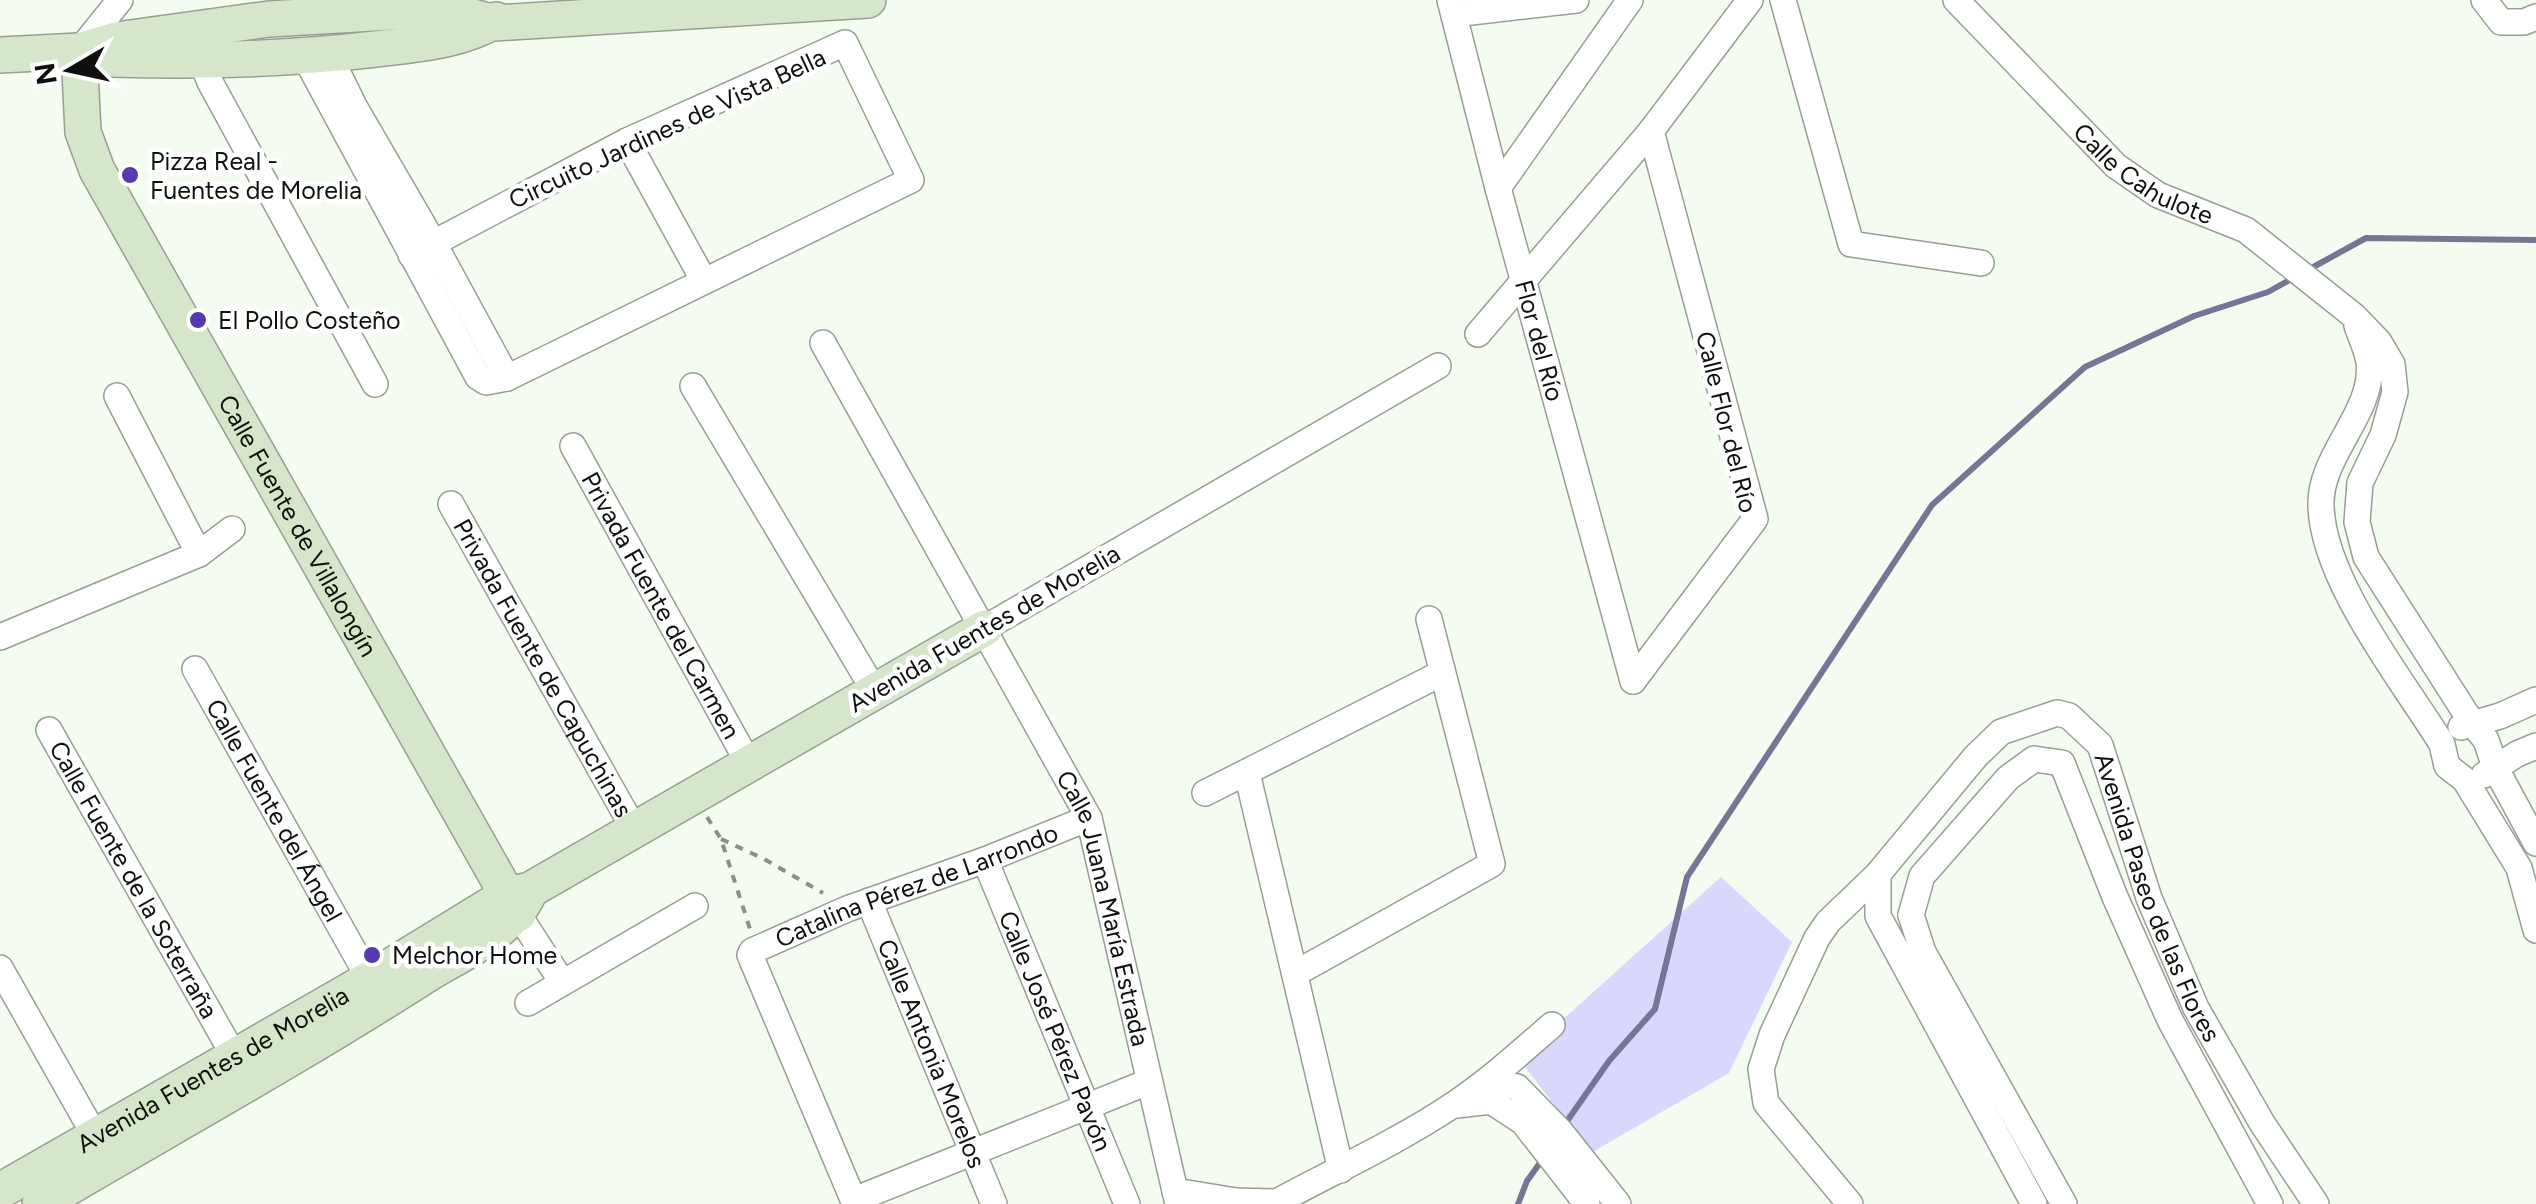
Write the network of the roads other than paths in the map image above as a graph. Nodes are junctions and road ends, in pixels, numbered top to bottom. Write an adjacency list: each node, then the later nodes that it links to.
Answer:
1 (868, 0): 10 (street)
2 (1576, 0): 8 (street)
3 (1630, 0): 18 (street)
4 (1750, 0): 16 (street)
5 (1783, 0): 20 (street)
6 (1956, 0): 23 (street, Calle Cahulote)
7 (2484, 0): 11 (street)
8 (1452, 7): 18 (street, Flor del Río)
9 (278, 10): 10 (street); 12 (street)
10 (504, 11): 14 (street)
11 (2536, 17)
12 (109, 31): 13 (street); 15 (street); 60 (street, Calle Fuente de Villalongín)
13 (0, 56)
14 (317, 56): 15 (street); 19 (street, Circuito Jardines de Vista Bella)
15 (202, 62): 27 (street)
16 (1651, 131): 22 (street); 39 (street, Calle Flor del Río)
17 (627, 141): 19 (street, Circuito Jardines de Vista Bella); 21 (street); 21 (street, Circuito Jardines de Vista Bella)
18 (1498, 188): 22 (street, Flor del Río)
19 (422, 248): 21 (street, Circuito Jardines de Vista Bella)
20 (1981, 263)
21 (704, 281)
22 (1524, 282): 24 (street); 39 (street, Flor del Río)
23 (2345, 310): 44 (street, Calle Cahulote); 46 (street)
24 (1478, 334)
25 (823, 344): 35 (street, Calle Juana María Estrada)
26 (1438, 366): 35 (street, Avenida Fuentes de Morelia)
27 (375, 384)
28 (693, 386): 40 (street)
29 (117, 396): 33 (street)
30 (573, 446): 50 (street, Privada Fuente del Carmen)
31 (451, 504): 56 (street, Privada Fuente de Capuchinas)
32 (232, 528): 33 (street)
33 (199, 554): 36 (street)
34 (1429, 619): 38 (street)
35 (985, 628): 40 (street, Avenida Fuentes de Morelia); 55 (street, Calle Juana María Estrada)
36 (0, 637)
37 (195, 668): 70 (street, Calle Fuente del Ángel)
38 (1442, 673): 52 (street); 68 (street)
39 (1634, 681)
40 (874, 690): 50 (street, Avenida Fuentes de Morelia)
41 (2536, 700): 44 (street)
42 (2035, 720): 43 (street); 48 (street); 59 (street)
43 (2077, 722): 49 (street); 94 (street, Avenida Paseo de las Flores)
44 (2472, 723): 46 (street); 51 (street)
45 (48, 730): 73 (street, Calle Fuente de la Soterraña)
46 (2442, 744): 53 (street)
47 (2536, 746): 51 (street)
48 (2034, 759): 49 (street, Avenida Paseo de las Flores); 61 (street)
49 (2062, 763): 93 (street, Avenida Paseo de las Flores)
50 (749, 764): 56 (street, Avenida Fuentes de Morelia)
51 (2495, 768): 53 (street); 57 (street)
52 (1247, 773): 54 (street); 68 (street)
53 (2465, 780): 66 (street)
54 (1205, 793)
55 (1089, 818): 58 (street, Catalina Pérez de Larrondo); 74 (street, Calle Juana María Estrada)
56 (634, 829): 60 (street, Avenida Fuentes de Morelia)
57 (2536, 844)
58 (984, 860): 62 (street, Catalina Pérez de Larrondo); 76 (street, Calle José Pérez Pavón)
59 (1878, 874): 61 (street); 64 (street); 65 (street)
60 (518, 900): 69 (street); 70 (street, Avenida Fuentes de Morelia)
61 (1914, 903): 64 (street); 92 (street)
62 (858, 905): 79 (street, Calle Antonia Morelos); 83 (street, Catalina Pérez de Larrondo)
63 (695, 906): 69 (street)
64 (1878, 916): 65 (street); 91 (street)
65 (1828, 922): 90 (street)
66 (2536, 930)
67 (0, 968): 78 (street)
68 (1296, 973): 80 (street)
69 (562, 982): 71 (street)
70 (376, 991): 73 (street, Avenida Fuentes de Morelia)
71 (528, 1003)
72 (1552, 1025): 75 (street)
73 (242, 1069): 78 (street, Avenida Fuentes de Morelia)
74 (1148, 1082): 76 (street); 82 (street, Calle Juana María Estrada)
75 (1489, 1091): 77 (street); 80 (street)
76 (1087, 1106): 79 (street); 87 (street, Calle José Pérez Pavón)
77 (1554, 1146): 88 (street); 89 (street)
78 (103, 1150): 81 (street, Avenida Fuentes de Morelia); 85 (street, Avenida Fuentes de Morelia)
79 (973, 1152): 83 (street); 86 (street, Calle Antonia Morelos)
80 (1341, 1170): 84 (street)
81 (0, 1191)
82 (1177, 1197): 84 (street)
83 (855, 1202)
84 (1274, 1203)
85 (40, 1204)
86 (994, 1204)
87 (1127, 1204)
88 (1587, 1204)
89 (1618, 1204)
90 (1850, 1204)
91 (2034, 1204)
92 (2064, 1204)
93 (2270, 1204)
94 (2316, 1204)

